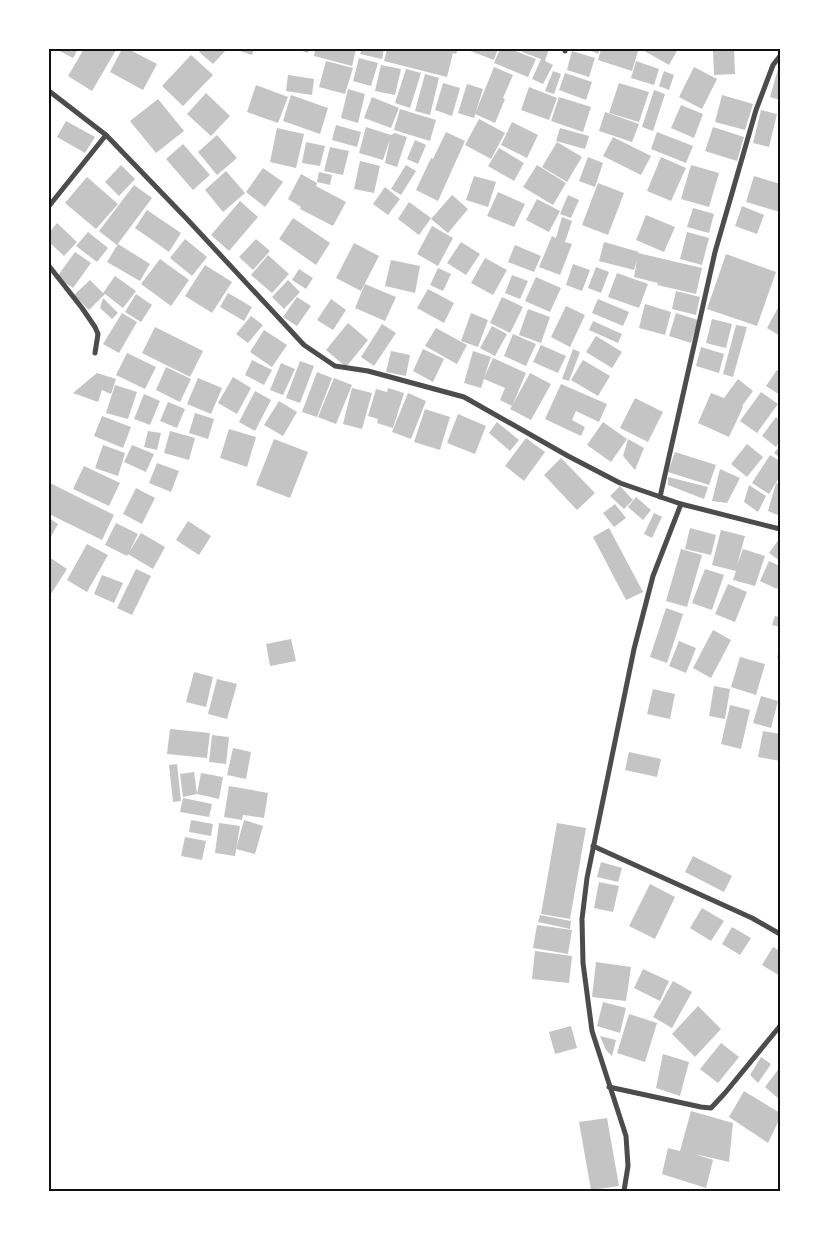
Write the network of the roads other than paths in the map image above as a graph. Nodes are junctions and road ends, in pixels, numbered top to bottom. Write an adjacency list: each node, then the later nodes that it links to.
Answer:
1 (780, 56): 7 (street)
2 (49, 91): 3 (street)
3 (106, 135): 4 (street); 7 (street)
4 (49, 206)
5 (49, 266): 6 (street)
6 (95, 353)
7 (660, 497): 8 (street)
8 (681, 504): 9 (street); 10 (street)
9 (780, 528)
10 (593, 846): 11 (street); 13 (street)
11 (780, 934)
12 (780, 1026): 13 (street)
13 (609, 1087): 14 (street)
14 (624, 1191)

